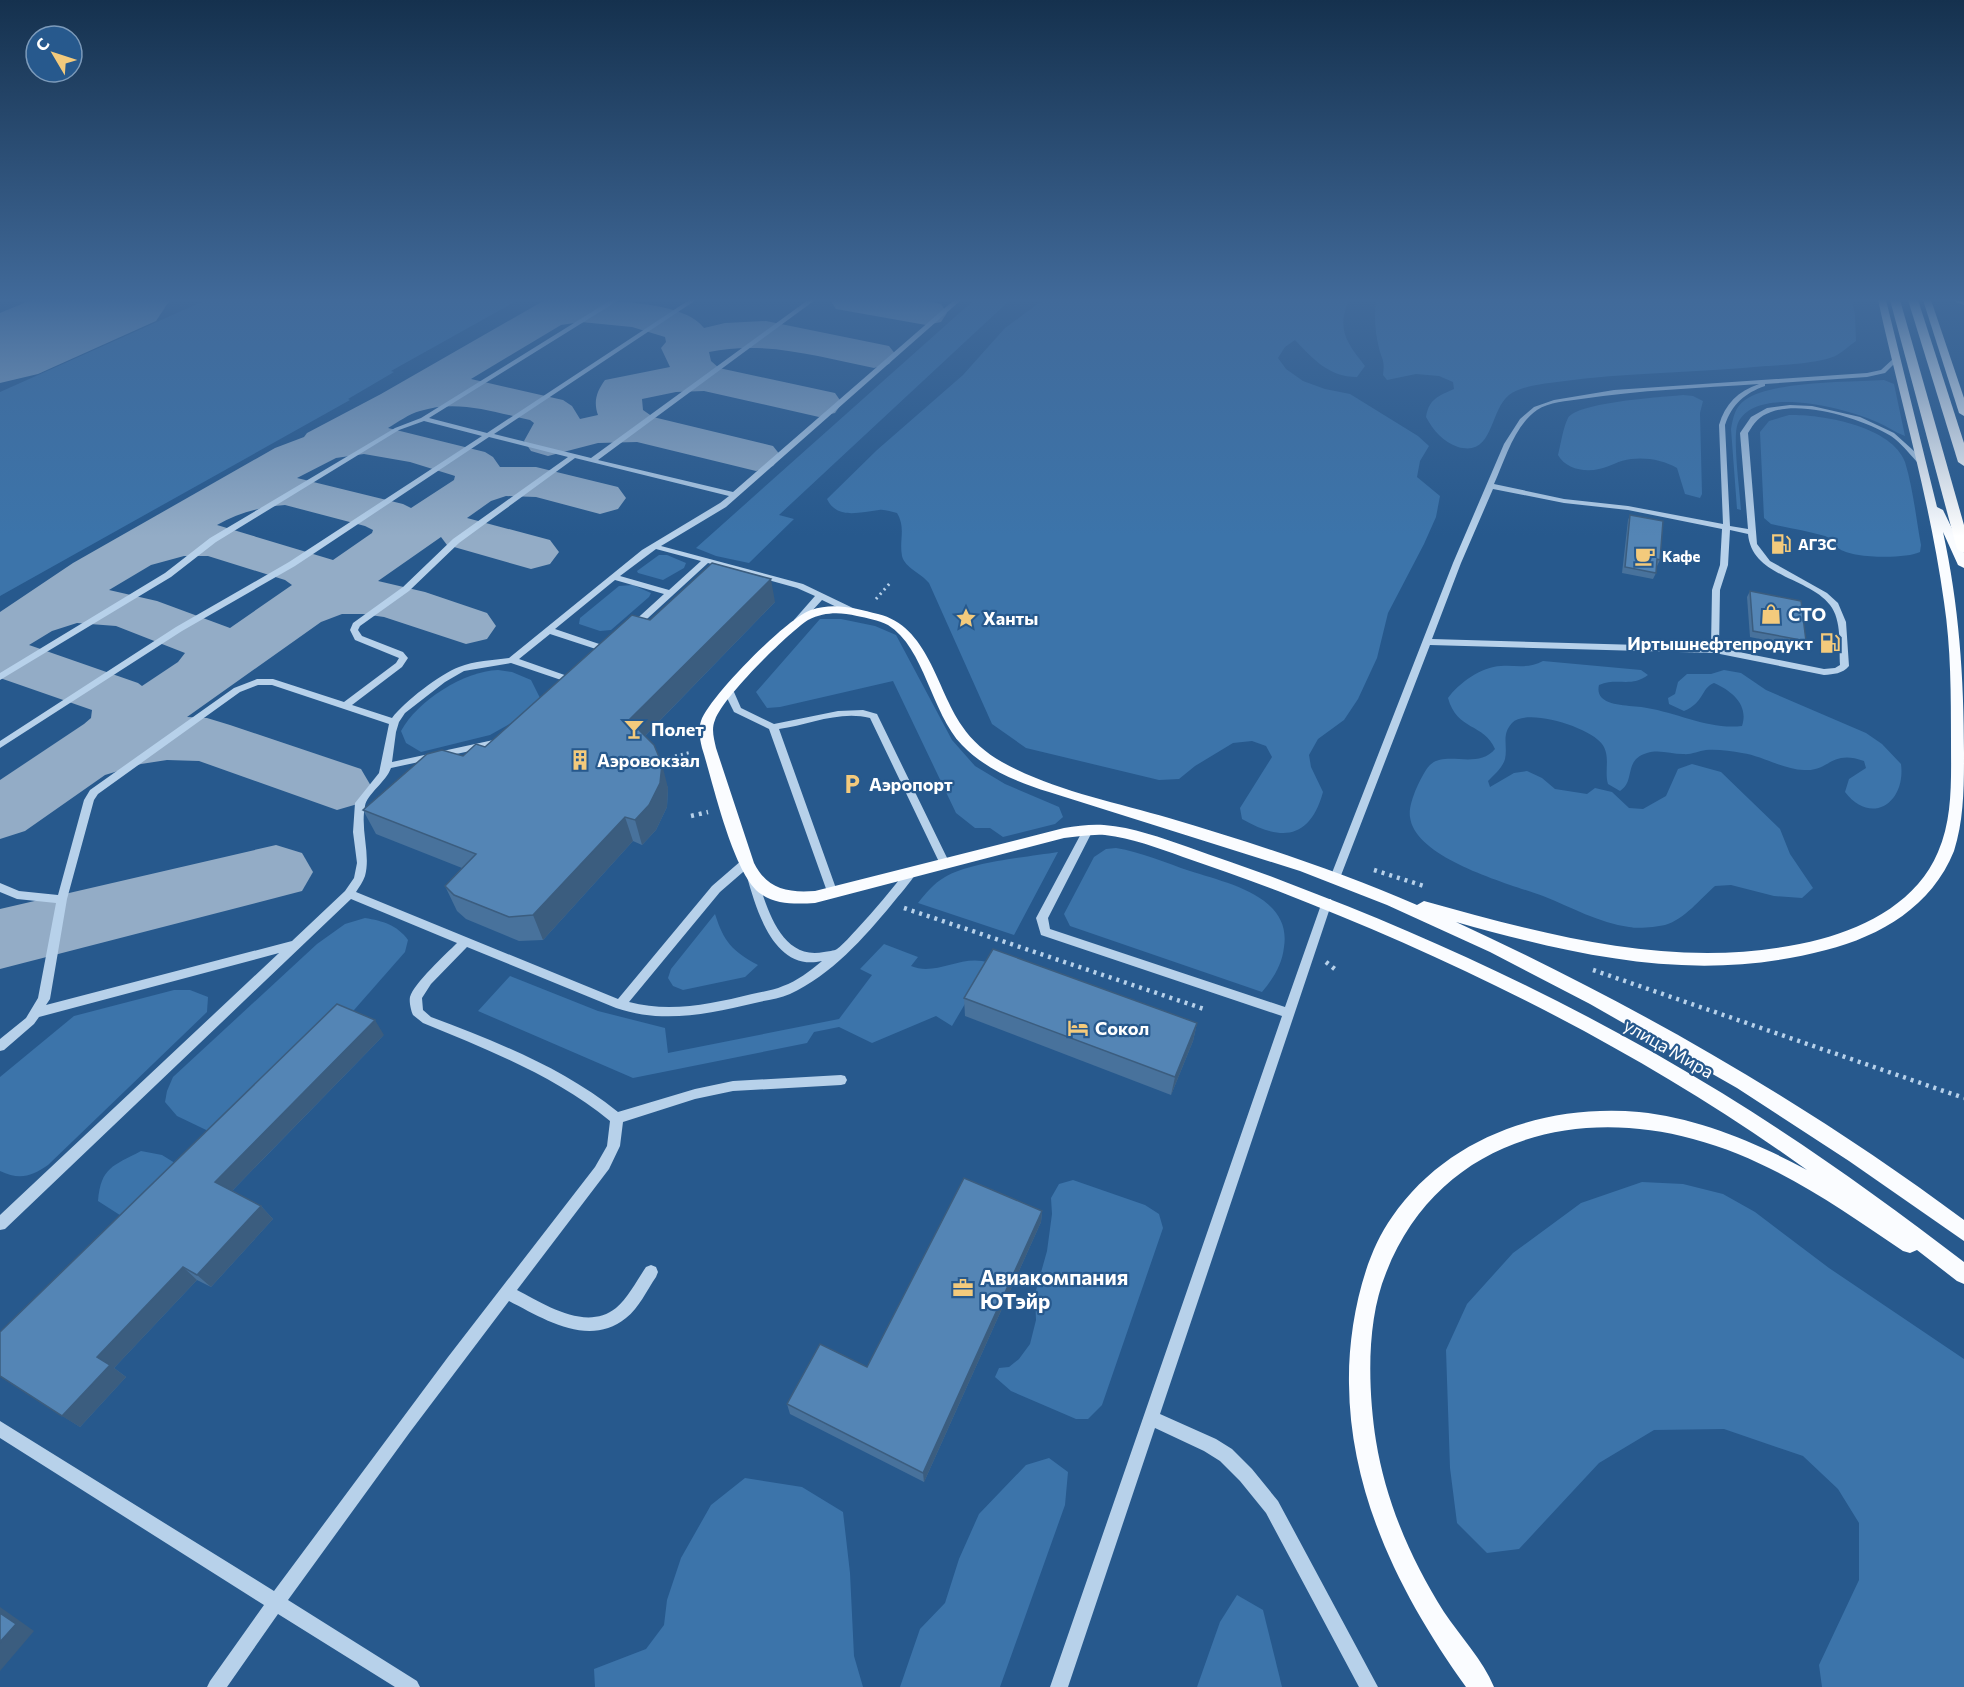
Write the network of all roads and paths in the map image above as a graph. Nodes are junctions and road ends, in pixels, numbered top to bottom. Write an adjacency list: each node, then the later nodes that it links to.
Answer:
1 (488, 379): 12 (street)
2 (573, 379): 13 (street)
3 (704, 379): 15 (street)
4 (868, 379): 20 (street)
5 (1811, 379): 10 (street)
6 (1901, 379): 16 (main road)
7 (1917, 379): 24 (highway)
8 (1937, 379): 17 (highway)
9 (1953, 379): 11 (main road)
10 (1777, 381): 18 (street); 21 (street)
11 (1964, 413)
12 (423, 419): 13 (street); 41 (street)
13 (488, 435): 14 (street); 49 (street)
14 (574, 456): 15 (street); 45 (street)
15 (593, 460): 20 (street)
16 (1920, 460): 19 (main road); 22 (street)
17 (1964, 462)
18 (1491, 486): 21 (street); 34 (street)
19 (1927, 488): 26 (main road); 57 (main road)
20 (734, 495): 23 (street)
21 (1727, 527): 22 (street); 37 (street)
22 (1750, 532): 37 (street)
23 (654, 546): 25 (street); 27 (street)
24 (1964, 549)
25 (706, 561): 28 (street); 29 (street)
26 (1964, 565)
27 (613, 577): 28 (street); 32 (street)
28 (670, 593): 33 (street)
29 (821, 595): 30 (street); 31 (street)
30 (852, 611): 31 (main road, улица Мира); 55 (main road, улица Мира)
31 (797, 622): 44 (main road)
32 (548, 630): 36 (street); 39 (street)
33 (624, 635)
34 (1427, 642): 37 (street); 55 (street)
35 (616, 643): 36 (street)
36 (608, 650): 38 (street)
37 (1715, 650)
38 (599, 657)
39 (512, 660): 42 (street); 46 (street)
40 (582, 673): 42 (street)
41 (0, 676)
42 (573, 681): 43 (street)
43 (565, 689)
44 (729, 692): 47 (street); 53 (main road)
45 (345, 706): 46 (street); 60 (street)
46 (394, 722): 50 (street)
47 (773, 727): 52 (street); 59 (street)
48 (509, 738): 50 (street)
49 (0, 745)
50 (387, 766): 58 (street)
51 (1088, 830): 52 (main road, улица Мира); 61 (main road, улица Мира); 67 (street)
52 (945, 864): 54 (main road, улица Мира)
53 (749, 870): 59 (main road, улица Мира); 64 (street); 65 (street)
54 (912, 872): 59 (main road, улица Мира); 64 (street)
55 (1335, 878): 57 (main road, улица Мира); 61 (main road)
56 (0, 887): 60 (street)
57 (1369, 892): 72 (main road, улица Мира)
58 (349, 894): 62 (street); 63 (street)
59 (833, 894)
60 (62, 899): 66 (street)
61 (1327, 902): 67 (street); 74 (main road, улица Мира)
62 (465, 942): 65 (street); 70 (street)
63 (296, 944): 66 (street); 71 (street)
64 (840, 952): 65 (street)
65 (620, 1005)
66 (35, 1013): 68 (street)
67 (1287, 1013): 77 (street)
68 (0, 1046)
69 (841, 1080): 70 (street)
70 (616, 1118): 76 (street)
71 (0, 1224)
72 (1964, 1232)
73 (651, 1272): 76 (street)
74 (1964, 1274)
75 (1964, 1280): 84 (main road)
76 (506, 1292): 79 (street)
77 (1150, 1418): 82 (street); 83 (street)
78 (0, 1429): 79 (street)
79 (276, 1601): 80 (street); 81 (street)
80 (216, 1687)
81 (411, 1687)
82 (1059, 1687)
83 (1369, 1687)
84 (1481, 1687)

